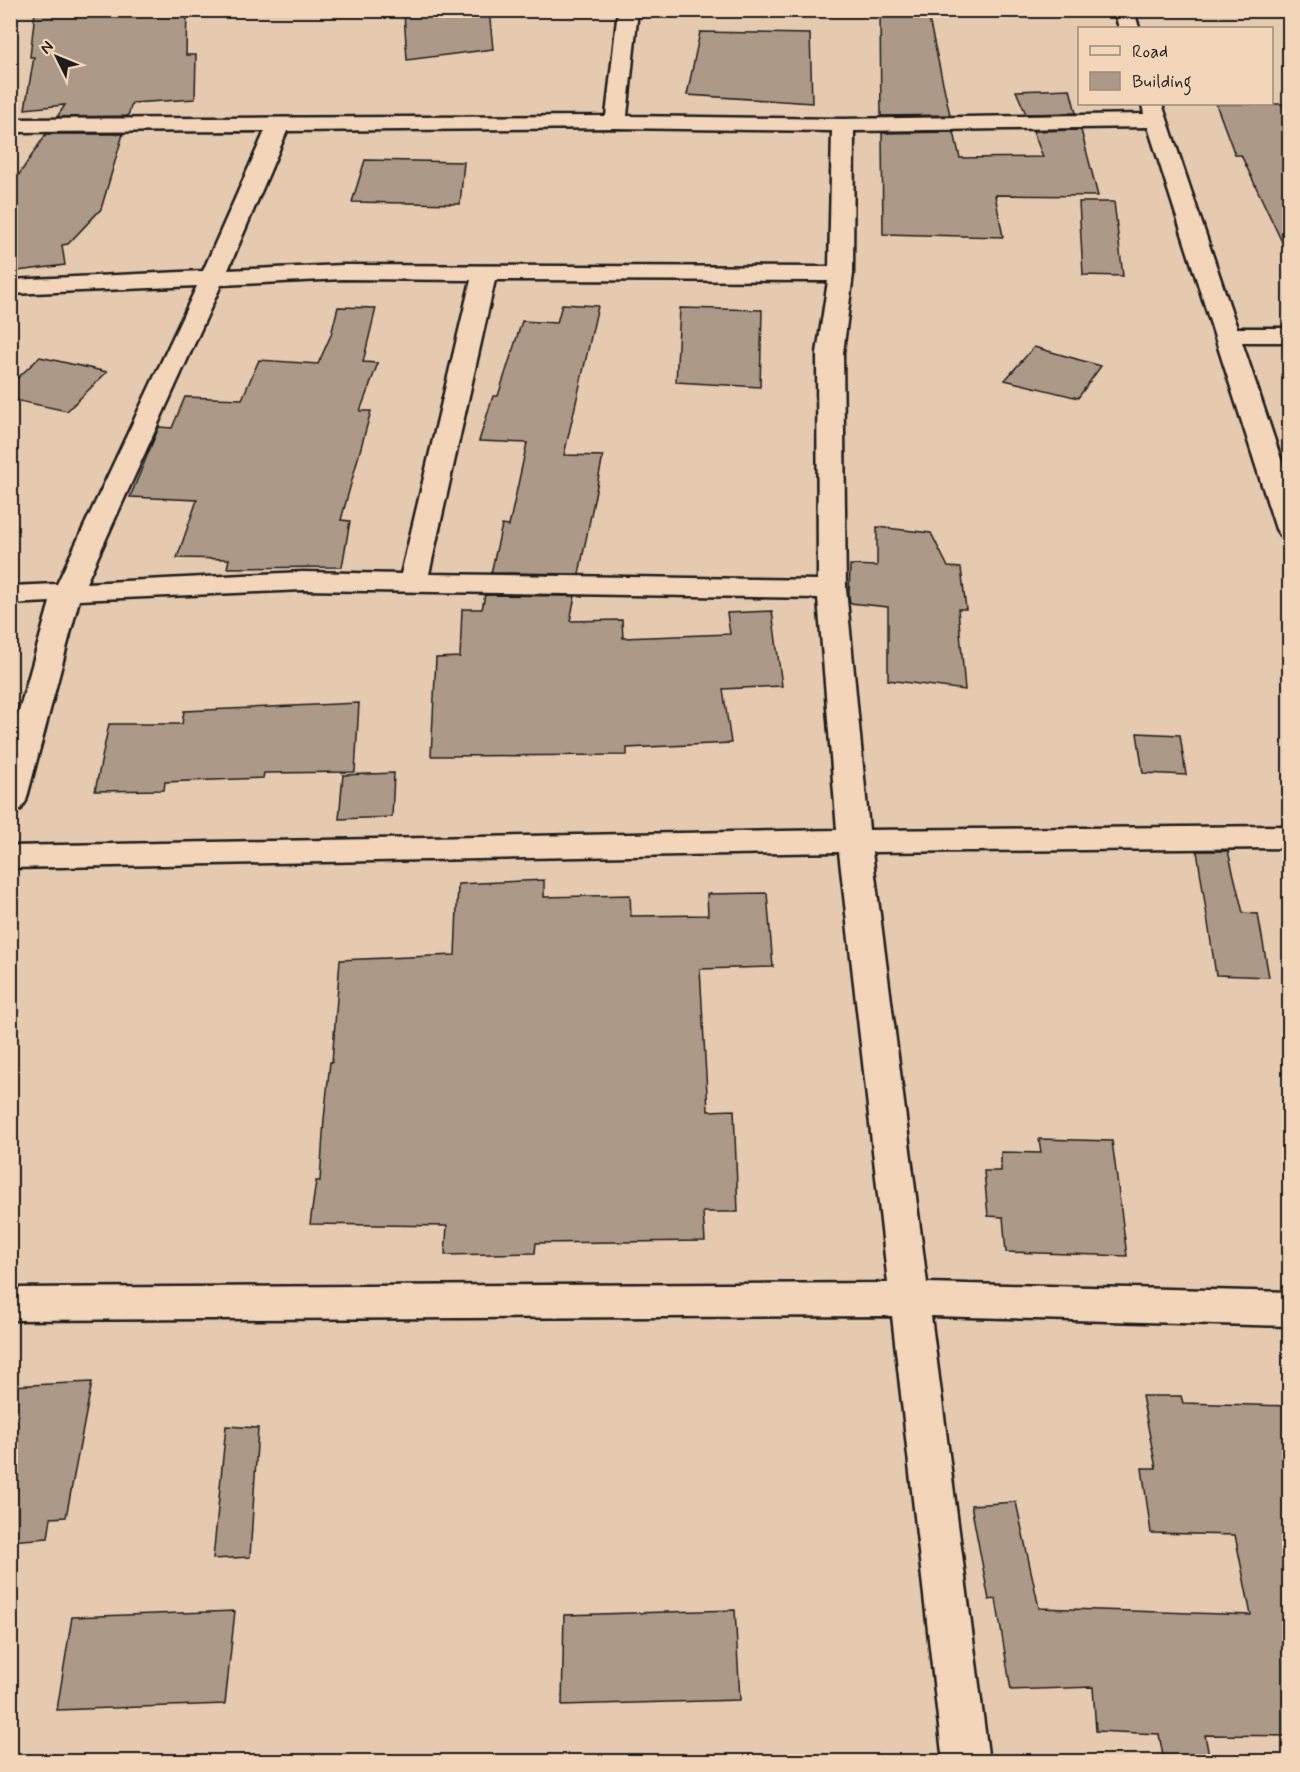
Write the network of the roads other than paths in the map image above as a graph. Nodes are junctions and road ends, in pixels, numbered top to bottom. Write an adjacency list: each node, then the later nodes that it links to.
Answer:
1 (628, 10): 5 (street)
2 (1124, 10): 3 (street)
3 (1129, 27)
4 (1154, 112): 6 (street); 13 (street)
5 (616, 122): 6 (street); 8 (street)
6 (843, 125): 10 (street)
7 (10, 126): 8 (street)
8 (278, 126): 11 (street)
9 (485, 272): 10 (street); 11 (street); 16 (street)
10 (842, 274): 17 (street)
11 (212, 279): 12 (street); 18 (street)
12 (10, 287)
13 (1225, 334): 14 (street); 15 (street)
14 (1290, 335)
15 (1290, 529)
16 (413, 582): 17 (street); 18 (street)
17 (831, 589): 22 (street)
18 (67, 593): 19 (street); 20 (street)
19 (10, 595)
20 (10, 801)
21 (1290, 837): 22 (street)
22 (854, 841): 23 (street); 24 (street)
23 (10, 857)
24 (910, 1299): 25 (street); 26 (street); 27 (street)
25 (10, 1304)
26 (1290, 1309)
27 (966, 1761)

